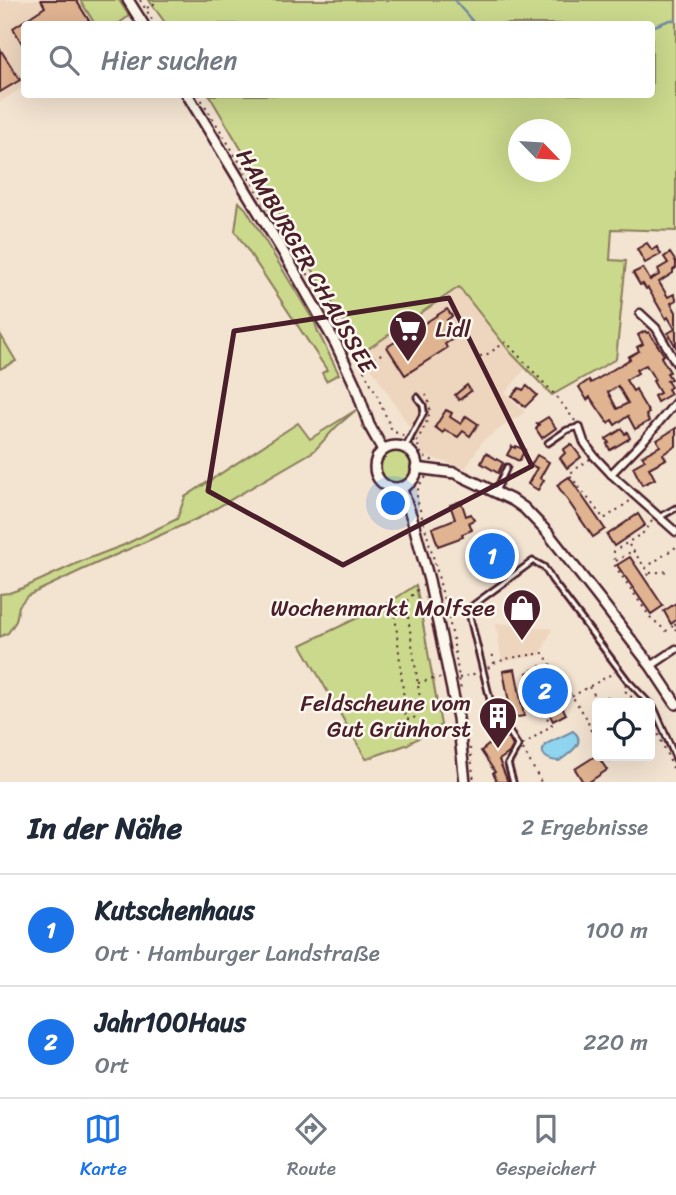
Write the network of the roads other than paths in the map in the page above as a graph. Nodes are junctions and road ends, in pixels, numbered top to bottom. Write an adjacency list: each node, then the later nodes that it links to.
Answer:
1 (128, 0): 2 (main road)
2 (142, 21)
3 (189, 98): 11 (main road, HAMBURGER CHAUSSEE)
4 (640, 313): 5 (street)
5 (676, 363)
6 (417, 397): 10 (lane)
7 (676, 402): 14 (street)
8 (579, 426): 9 (lane); 14 (street)
9 (548, 443)
10 (408, 444): 11 (main road); 13 (main road)
11 (383, 450): 15 (main road)
12 (507, 467): 16 (lane)
13 (422, 468): 15 (main road); 16 (main road)
14 (611, 474): 18 (street)
15 (401, 487): 26 (main road)
16 (495, 492): 21 (main road)
17 (676, 508): 18 (lane)
18 (659, 516): 19 (street)
19 (676, 532)
20 (676, 649): 21 (street)
21 (651, 666): 23 (main road)
22 (644, 698): 27 (lane)
23 (676, 704)
24 (655, 710): 25 (lane)
25 (676, 759)
26 (465, 782)
27 (513, 782)

